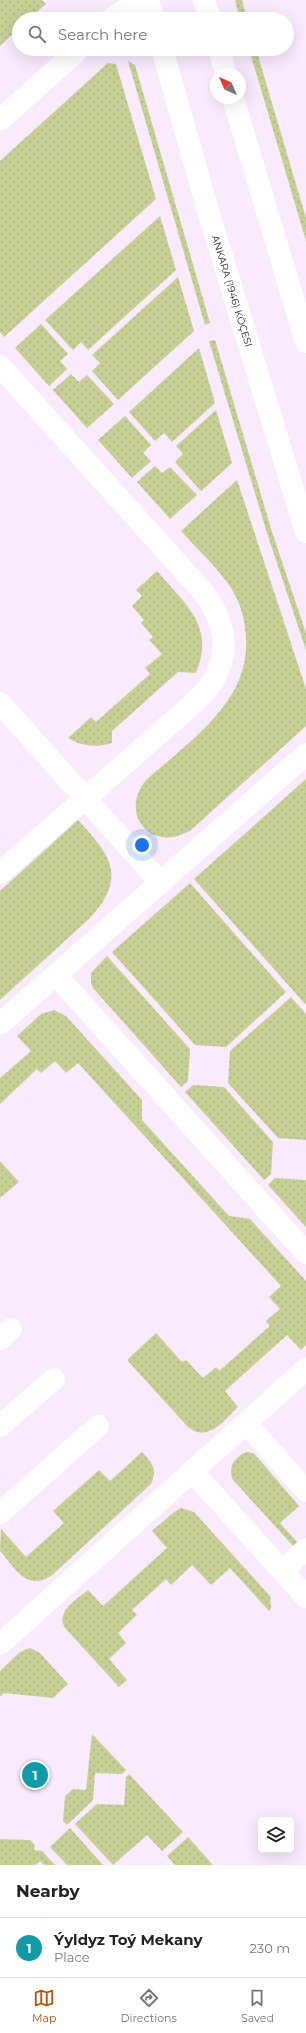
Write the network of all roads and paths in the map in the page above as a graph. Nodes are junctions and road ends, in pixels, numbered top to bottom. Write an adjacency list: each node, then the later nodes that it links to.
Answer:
1 (138, 0): 4 (main road)
2 (148, 0): 5 (main road)
3 (204, 0): 6 (main road)
4 (122, 12)
5 (151, 12)
6 (208, 12)
7 (71, 56): 12 (main road)
8 (164, 56): 15 (main road, ANKARA (1946) KÖÇESI)
9 (221, 56): 10 (main road)
10 (224, 68)
11 (235, 104): 13 (main road)
12 (0, 120)
13 (306, 342)
14 (0, 366): 18 (main road)
15 (306, 532)
16 (0, 703): 18 (main road)
17 (306, 754): 20 (main road)
18 (84, 798): 19 (main road); 20 (main road)
19 (0, 873)
20 (160, 882): 21 (main road)
21 (56, 975): 22 (main road); 23 (main road)
22 (0, 1024)
23 (306, 1253)
24 (304, 1376): 26 (main road)
25 (54, 1379): 27 (main road)
26 (246, 1423): 29 (main road); 30 (main road)
27 (0, 1426)
28 (98, 1426): 31 (main road)
29 (192, 1471): 33 (main road); 35 (main road)
30 (306, 1490)
31 (0, 1513)
32 (306, 1548): 33 (main road)
33 (282, 1571): 34 (main road)
34 (306, 1597)
35 (0, 1644)

